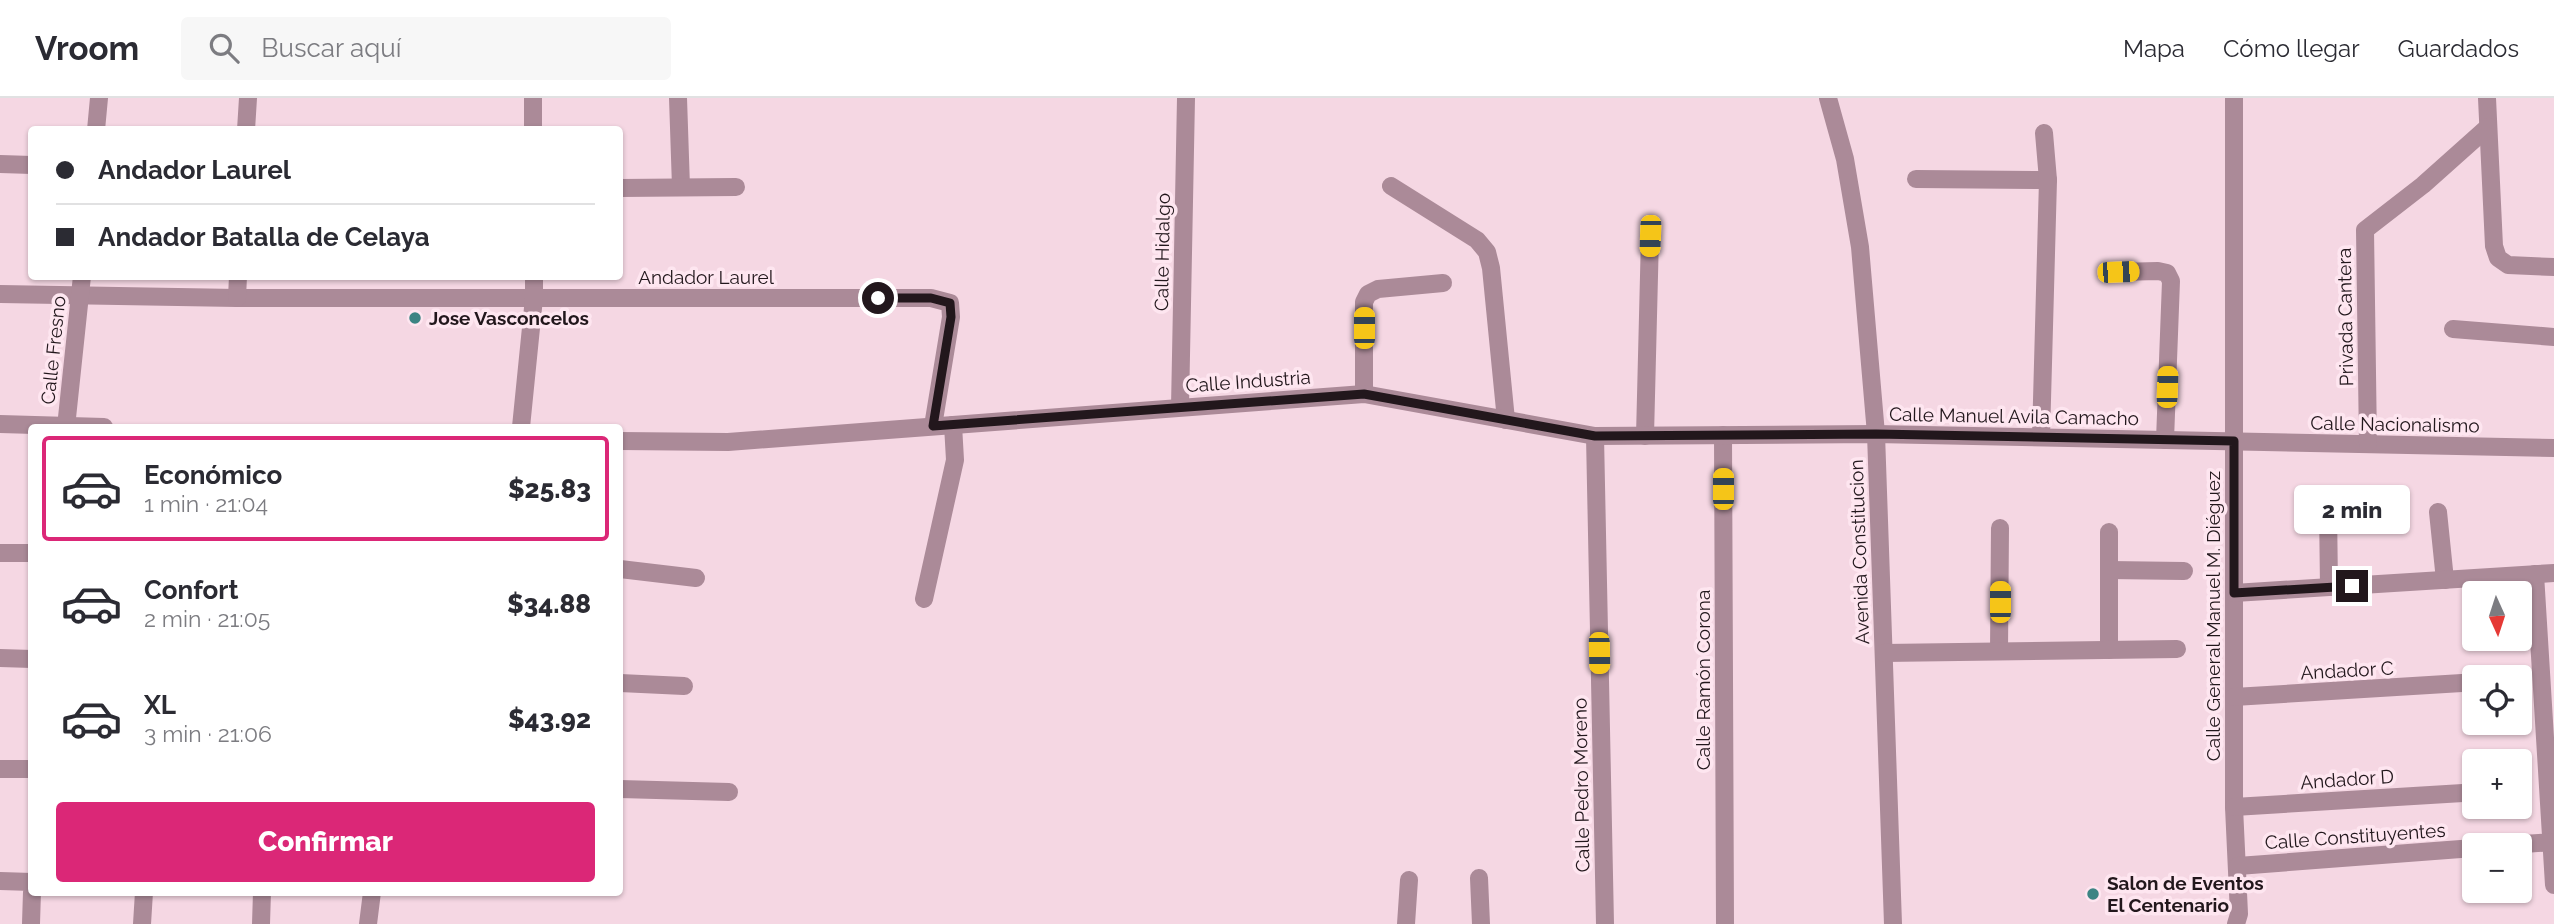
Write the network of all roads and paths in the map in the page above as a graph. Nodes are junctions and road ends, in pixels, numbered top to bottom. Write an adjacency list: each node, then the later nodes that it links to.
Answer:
1 (99, 98): 9 (street)
2 (248, 98): 10 (street)
3 (533, 98): 11 (street)
4 (678, 98): 19 (street)
5 (1186, 98): 36 (street, Calle Hidalgo)
6 (1828, 98): 44 (street, Avenida Constitucion)
7 (2234, 98): 51 (street, Calle General Manuel M. Diéguez)
8 (2487, 98): 12 (street)
9 (96, 126)
10 (246, 126)
11 (533, 126)
12 (2488, 127): 23 (street); 52 (street, Privada Cantera)
13 (2044, 133): 17 (street)
14 (0, 164): 15 (street)
15 (28, 165)
16 (1916, 178): 17 (street)
17 (2048, 180): 48 (street)
18 (1391, 186): 37 (street)
19 (681, 187): 20 (street); 21 (street)
20 (736, 187)
21 (623, 188)
22 (1650, 236): 47 (street)
23 (2554, 267)
24 (2118, 272): 49 (street)
25 (82, 280): 30 (street, Calle Fresno)
26 (239, 280): 31 (street)
27 (534, 280): 32 (street)
28 (1443, 283): 35 (street)
29 (0, 294): 30 (street, Andador Laurel)
30 (80, 296): 31 (street, Andador Laurel); 39 (street, Calle Fresno)
31 (237, 298): 32 (street, Andador Laurel)
32 (534, 298): 40 (street); 43 (street, Andador Laurel)
33 (2453, 329): 34 (street)
34 (2554, 337)
35 (1364, 394): 36 (street, Calle Industria); 37 (street, Calle Industria)
36 (1180, 407): 42 (street, Calle Industria)
37 (1506, 420): 46 (street, Calle Industria)
38 (0, 424): 41 (street)
39 (66, 424)
40 (521, 424)
41 (28, 425)
42 (953, 425): 43 (street, Calle Industria); 69 (street)
43 (933, 426): 50 (street, Calle Industria)
44 (1876, 434): 45 (street, Calle Industria); 48 (street, Calle Manuel Avila Camacho); 73 (street, Avenida Constitucion)
45 (1723, 435): 47 (street, Calle Industria); 106 (street, Calle Ramón Corona)
46 (1595, 436): 47 (street, Calle Industria); 105 (street, Calle Pedro Moreno)
47 (1644, 436)
48 (2041, 437): 49 (street, Calle Manuel Avila Camacho)
49 (2165, 440): 51 (street, Calle Manuel Avila Camacho)
50 (623, 441)
51 (2234, 441): 52 (street, Calle Nacionalismo); 68 (street, Calle General Manuel M. Diéguez)
52 (2368, 444): 53 (street, Calle Nacionalismo)
53 (2554, 448)
54 (2328, 507): 67 (street)
55 (2438, 512): 66 (street)
56 (2000, 528): 72 (street)
57 (2109, 532): 61 (street)
58 (0, 553): 59 (street)
59 (28, 553)
60 (623, 569): 65 (street)
61 (2109, 570): 62 (street); 71 (street)
62 (2184, 570)
63 (2554, 572): 64 (street)
64 (2535, 574): 66 (street); 86 (street)
65 (696, 578)
66 (2445, 580): 67 (street)
67 (2329, 587): 68 (street)
68 (2234, 593): 79 (street, Calle General Manuel M. Diéguez)
69 (924, 599)
70 (2177, 649): 71 (street)
71 (2109, 650): 72 (street)
72 (1999, 651): 73 (street)
73 (1884, 653): 107 (street, Avenida Constitucion)
74 (0, 658): 75 (street)
75 (28, 659)
76 (623, 682): 78 (street)
77 (2462, 683): 79 (street, Andador C)
78 (684, 686)
79 (2234, 697): 85 (street, Calle General Manuel M. Diéguez)
80 (0, 769): 81 (street)
81 (28, 769)
82 (623, 789): 83 (street)
83 (729, 792)
84 (2462, 793): 85 (street, Andador D)
85 (2234, 807): 89 (street, Calle General Manuel M. Diéguez)
86 (2553, 842): 87 (street); 94 (street)
87 (2532, 843)
88 (2462, 849): 89 (street, Calle Constituyentes)
89 (2238, 866): 108 (street, Calle General Manuel M. Diéguez)
90 (1479, 878): 104 (street)
91 (1409, 880): 103 (street)
92 (0, 881): 93 (street)
93 (28, 882)
94 (2554, 885)
95 (32, 896): 99 (street)
96 (144, 896): 100 (street)
97 (262, 896): 101 (street)
98 (372, 896): 102 (street)
99 (31, 924)
100 (142, 924)
101 (261, 924)
102 (368, 924)
103 (1406, 924)
104 (1481, 924)
105 (1605, 924)
106 (1725, 924)
107 (1893, 924)
108 (2236, 924)

